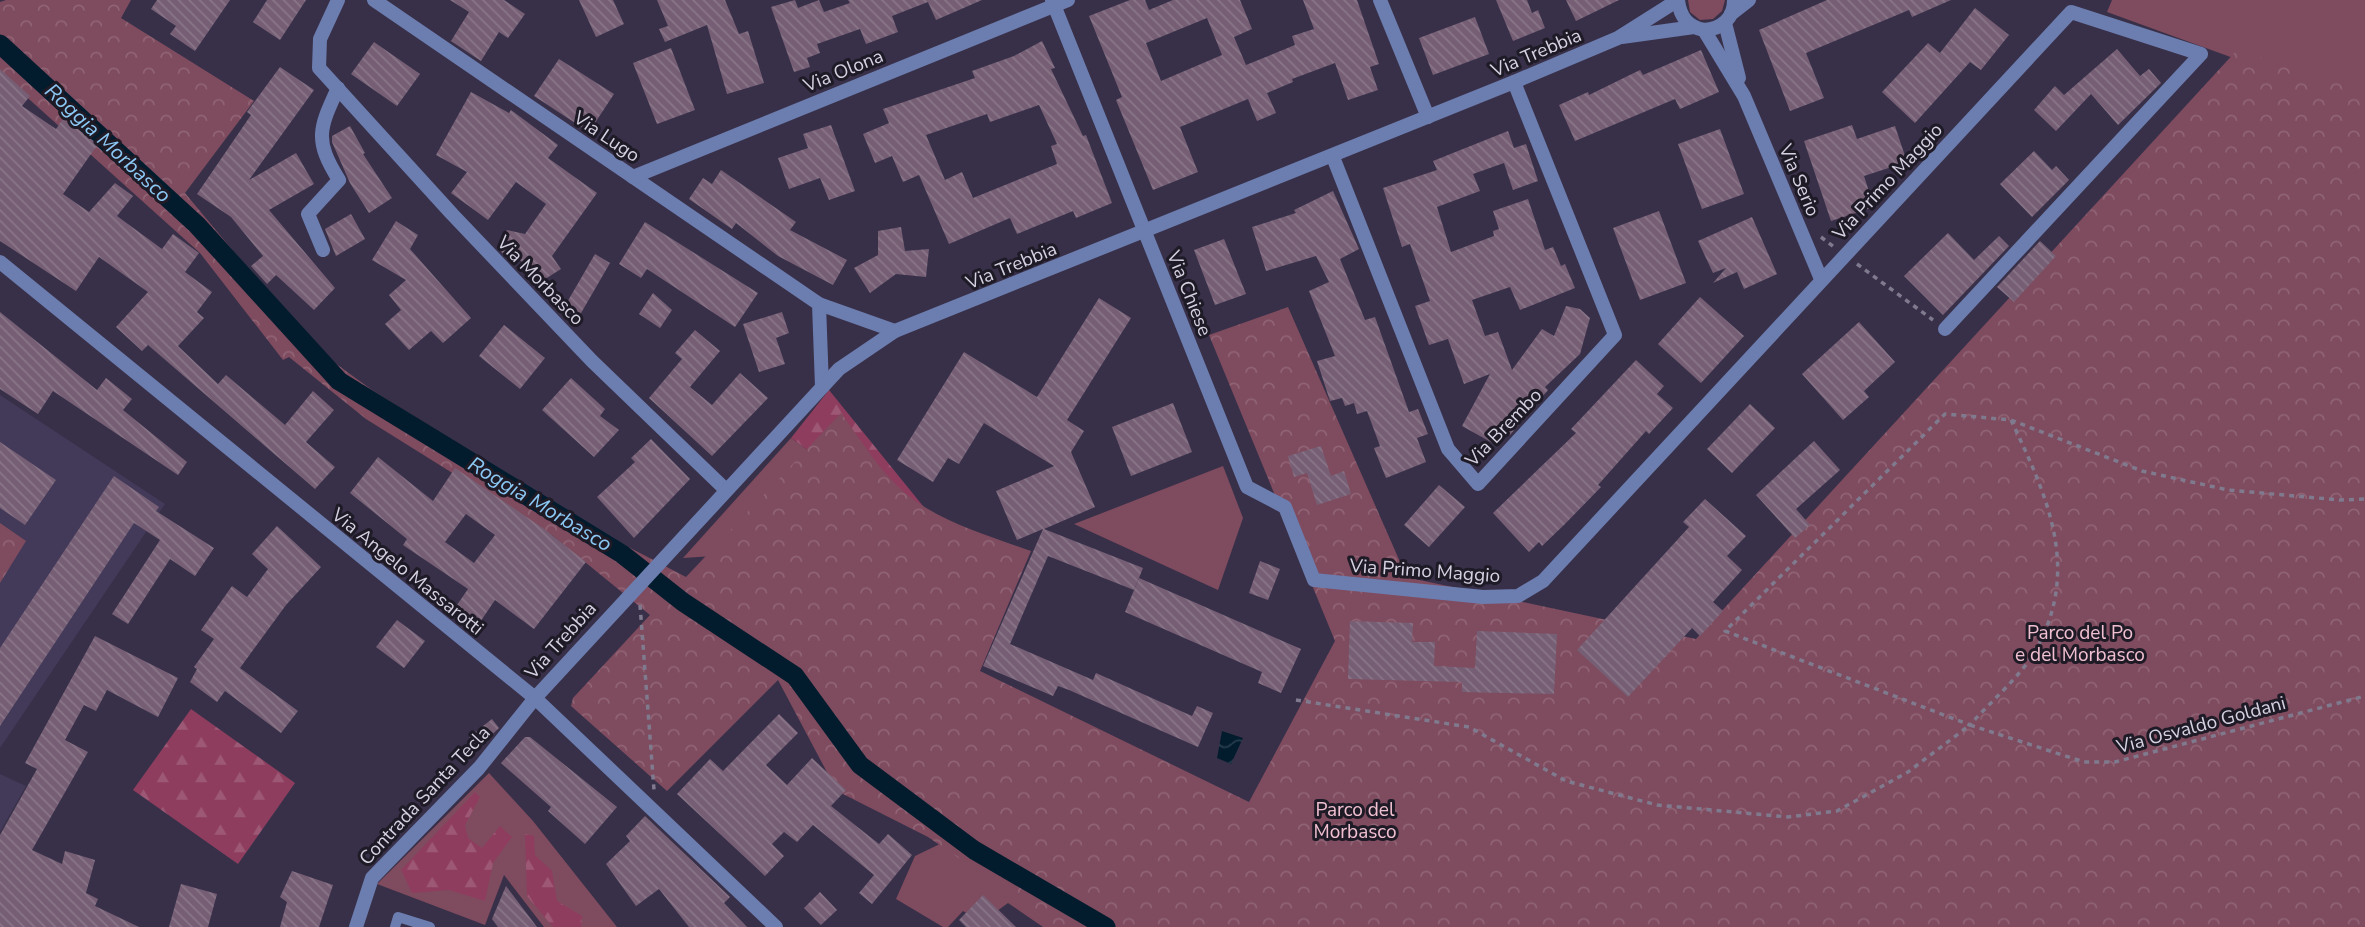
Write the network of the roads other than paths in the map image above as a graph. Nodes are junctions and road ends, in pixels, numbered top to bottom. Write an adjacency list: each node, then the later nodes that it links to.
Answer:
1 (338, 0): 11 (street, Via Morbasco)
2 (374, 0): 15 (street, Via Lugo)
3 (1380, 0): 13 (street)
4 (1678, 0): 8 (street, Via Serio); 9 (street, Via Trebbia)
5 (1749, 0): 7 (street)
6 (1058, 2): 15 (street, Via Olona); 16 (street, Via Chiese)
7 (1730, 12): 8 (street, Via Trebbia); 12 (street, Via Serio)
8 (1699, 28): 9 (street, Via Trebbia); 12 (street, Via Serio)
9 (1618, 38): 10 (street, Via Trebbia)
10 (1514, 82): 13 (street, Via Trebbia); 14 (street, Via Brembo)
11 (338, 89): 17 (street); 24 (street, Via Morbasco)
12 (1744, 96): 19 (street, Via Serio)
13 (1428, 117): 14 (street, Via Trebbia)
14 (1333, 157): 16 (street, Via Trebbia)
15 (634, 177): 20 (street, Via Lugo)
16 (1145, 232): 22 (street, Via Trebbia); 25 (street, Via Chiese)
17 (323, 250)
18 (0, 262): 26 (street, Via Angelo Massarotti)
19 (1821, 279): 21 (street, Via Primo Maggio); 25 (street, Via Primo Maggio)
20 (819, 304): 22 (street, Via Lugo); 23 (street)
21 (1945, 328)
22 (895, 331): 23 (street, Via Trebbia)
23 (822, 387): 24 (street, Via Trebbia)
24 (726, 490): 26 (street, Via Trebbia)
25 (1314, 580)
26 (535, 698): 27 (street, Contrada Santa Tecla); 30 (street, Via Angelo Massarotti)
27 (356, 927)
28 (395, 927): 29 (lane)
29 (430, 927)
30 (776, 927)

